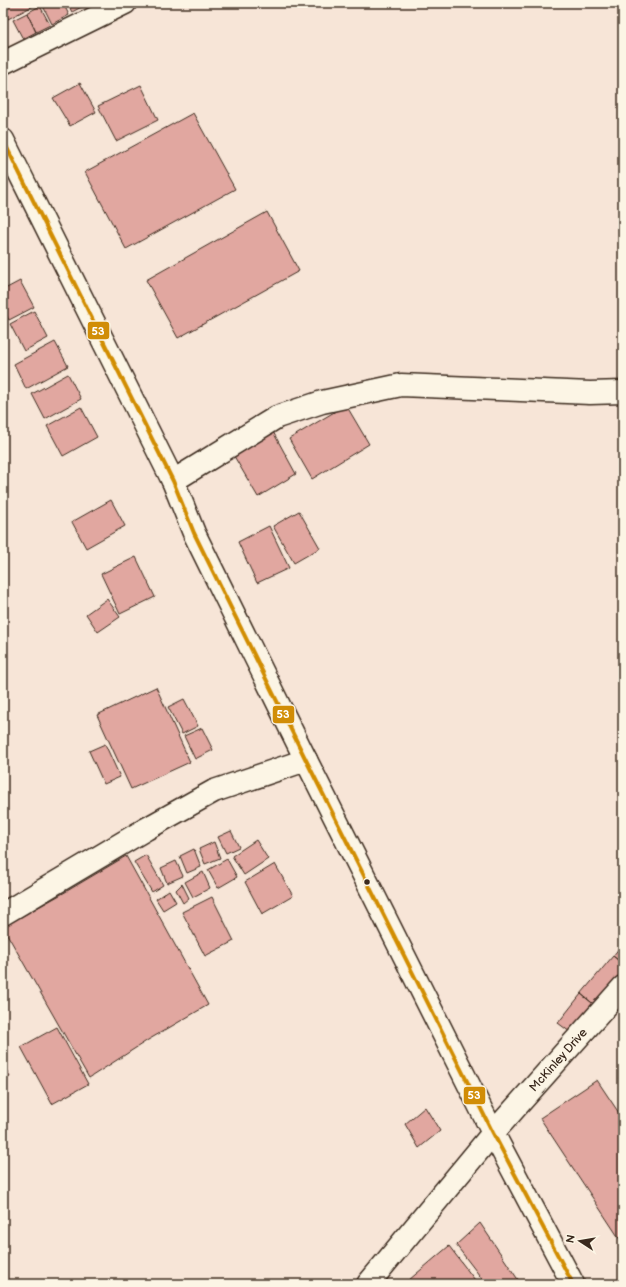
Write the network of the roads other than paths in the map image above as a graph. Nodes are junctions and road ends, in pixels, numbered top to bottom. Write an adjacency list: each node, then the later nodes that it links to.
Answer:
1 (125, 3): 2 (main road)
2 (3, 63)
3 (3, 140): 5 (main road)
4 (623, 392): 5 (main road)
5 (173, 481): 6 (main road)
6 (306, 760): 7 (main road); 9 (main road)
7 (3, 914)
8 (623, 987): 9 (main road, McKinley Drive)
9 (493, 1133): 10 (main road, McKinley Drive); 11 (main road)
10 (368, 1284)
11 (573, 1284)

